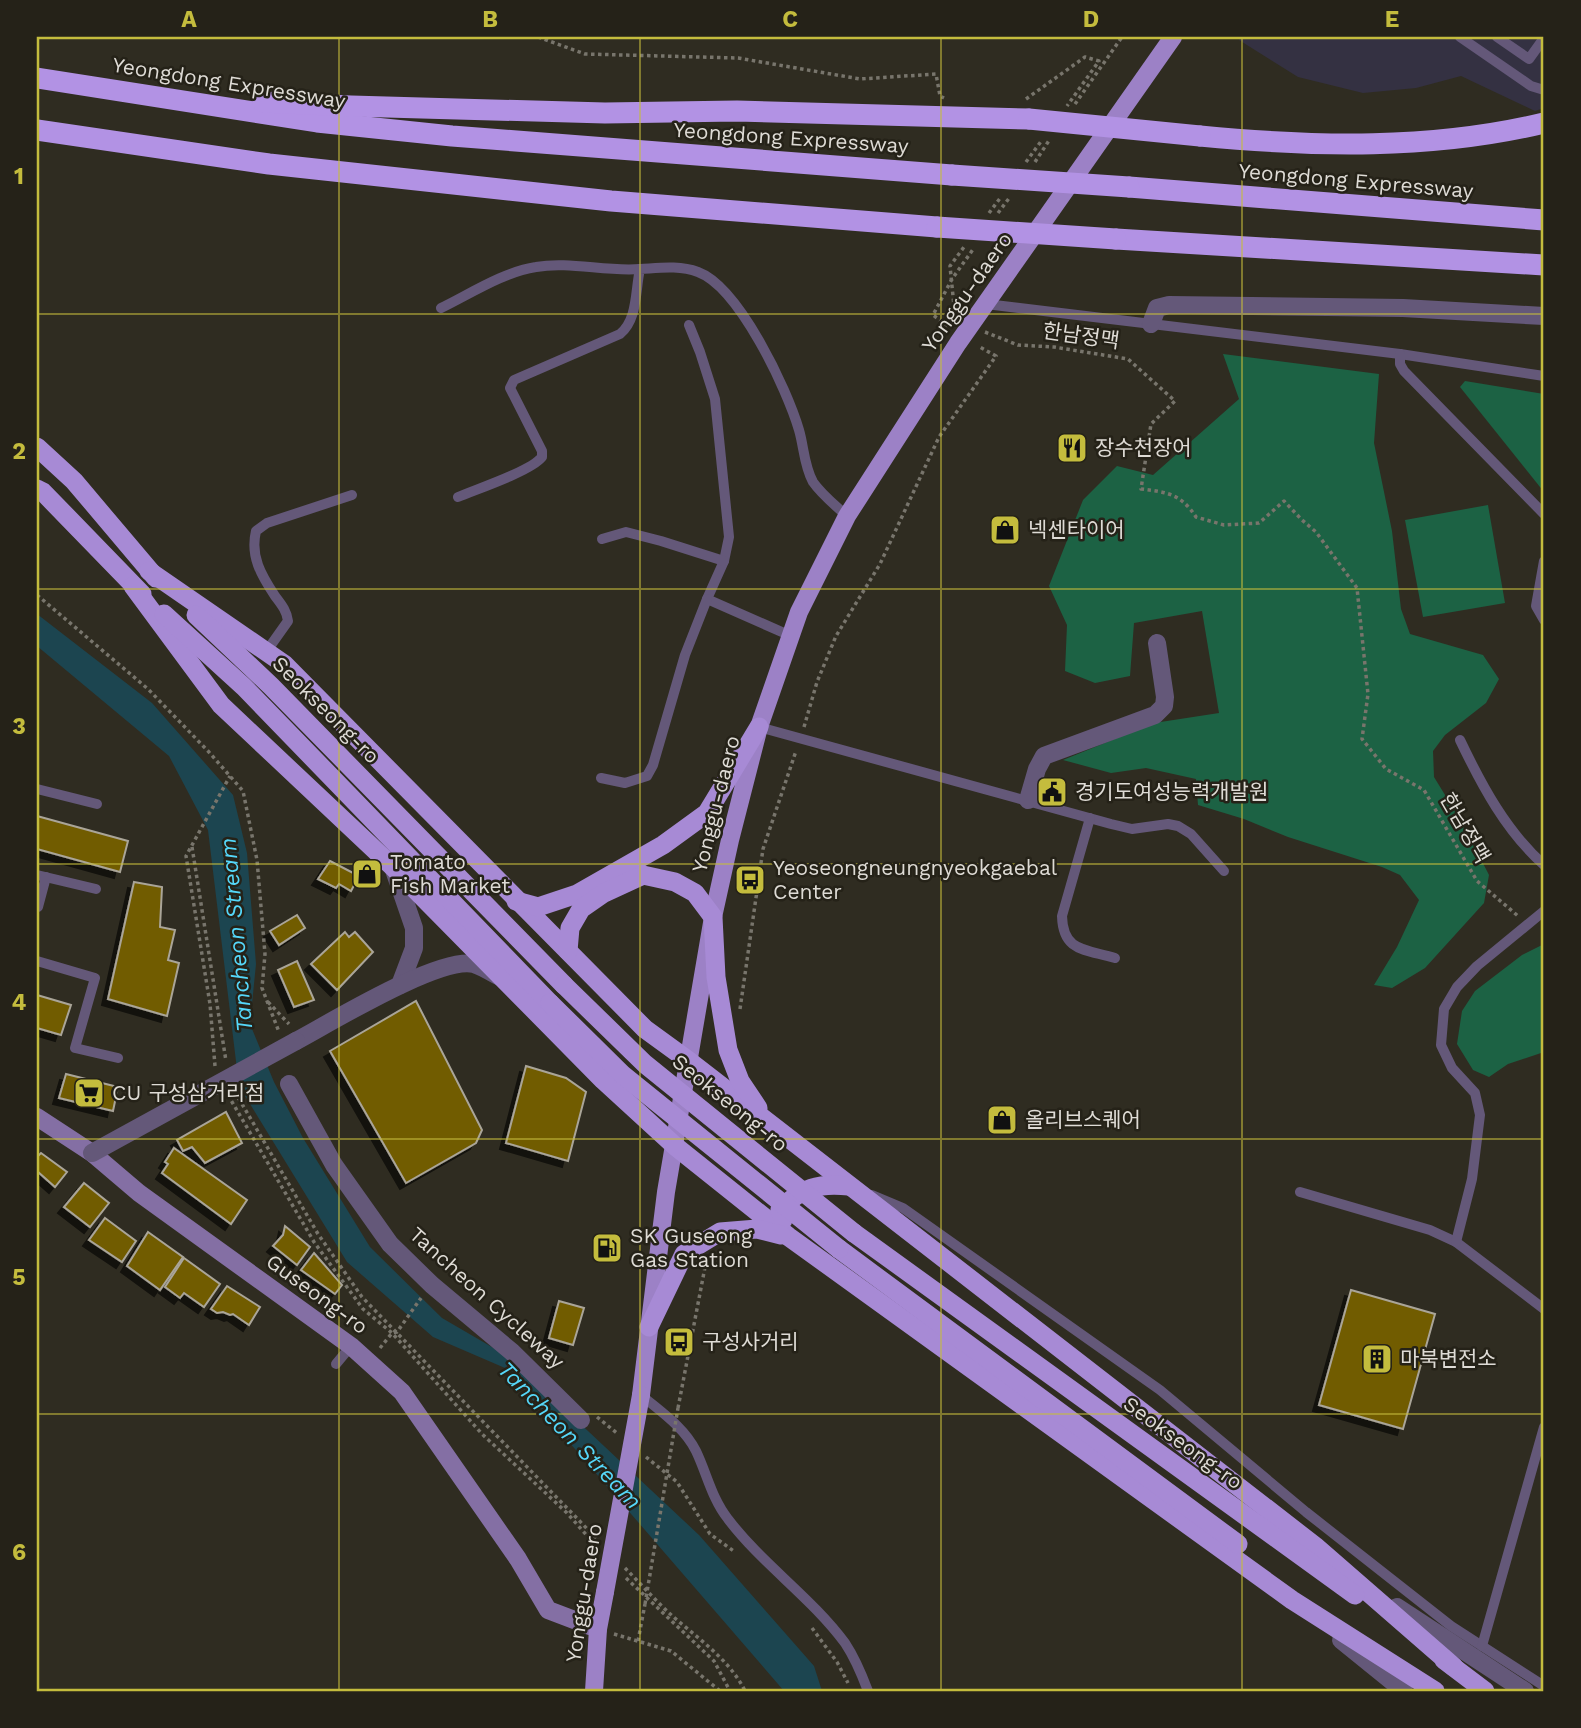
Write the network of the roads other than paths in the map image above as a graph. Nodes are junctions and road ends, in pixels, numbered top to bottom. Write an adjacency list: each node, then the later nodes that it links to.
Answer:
1 (1173, 37): 13 (main road, Yonggu-daero)
2 (1460, 37): 6 (lane)
3 (1497, 37): 4 (lane)
4 (1544, 38)
5 (37, 78): 7 (highway, Yeongdong Expressway)
6 (1544, 90)
7 (149, 95): 8 (highway, bridge); 10 (highway, Yeongdong Expressway, bridge)
8 (1544, 123)
9 (37, 130): 11 (highway, bridge)
10 (1544, 220)
11 (1544, 267)
12 (640, 270): 14 (lane); 23 (lane); 25 (lane)
13 (986, 304): 16 (lane); 25 (main road, Yonggu-daero)
14 (441, 309)
15 (1544, 316): 16 (street)
16 (1151, 324): 18 (lane)
17 (689, 325): 27 (lane)
18 (1400, 354): 19 (lane); 24 (lane)
19 (1544, 376)
20 (37, 447): 29 (highway, Seokseong-ro)
21 (37, 489): 30 (highway, Seokseong-ro)
22 (352, 495): 35 (lane)
23 (458, 497)
24 (1544, 514)
25 (847, 516): 33 (main road, Yonggu-daero)
26 (602, 539): 27 (lane)
27 (724, 561): 31 (lane)
28 (1544, 561): 32 (lane)
29 (149, 571): 35 (highway); 81 (highway, Seokseong-ro, bridge)
30 (133, 586): 44 (highway); 86 (highway, Seokseong-ro, bridge)
31 (707, 599): 33 (lane); 38 (lane)
32 (1544, 621)
33 (790, 636): 36 (main road, Yonggu-daero)
34 (1157, 643): 40 (street)
35 (266, 652): 48 (highway)
36 (759, 727): 40 (lane); 48 (highway); 51 (main road, Yonggu-daero)
37 (1460, 740): 43 (lane)
38 (601, 778)
39 (37, 789): 41 (lane)
40 (1028, 800): 42 (lane)
41 (97, 804)
42 (1090, 818): 45 (lane); 53 (lane)
43 (1544, 865)
44 (393, 867): 55 (highway); 56 (street)
45 (1224, 871)
46 (41, 876): 47 (lane); 49 (lane)
47 (96, 889)
48 (516, 901): 52 (highway)
49 (38, 907)
50 (1544, 911): 69 (lane)
51 (713, 917): 52 (highway); 60 (main road, Yonggu-daero); 63 (highway)
52 (568, 951): 57 (highway)
53 (1115, 958)
54 (37, 961): 59 (lane)
55 (504, 979): 56 (street); 58 (highway)
56 (400, 985): 65 (street, bridge)
57 (603, 986): 58 (highway); 60 (highway)
58 (558, 1033): 64 (highway)
59 (118, 1058)
60 (689, 1061): 63 (highway); 64 (main road, Yonggu-daero)
61 (289, 1084): 75 (street)
62 (37, 1117): 65 (main road, Guseong-ro)
63 (788, 1139): 66 (highway)
64 (676, 1146): 68 (highway); 71 (main road, Yonggu-daero)
65 (92, 1153): 72 (main road, Guseong-ro)
66 (849, 1186): 68 (highway); 77 (highway); 80 (lane)
67 (1300, 1192): 69 (lane)
68 (789, 1237): 71 (highway); 78 (highway)
69 (1456, 1242): 70 (lane)
70 (1544, 1308)
71 (649, 1327): 74 (main road, Yonggu-daero)
72 (351, 1346): 73 (lane); 79 (main road, Guseong-ro)
73 (336, 1364)
74 (640, 1395): 79 (main road, Yonggu-daero, bridge); 84 (lane)
75 (587, 1417)
76 (1544, 1427): 80 (lane)
77 (1315, 1546): 81 (highway); 88 (street)
78 (1292, 1600): 85 (street); 86 (highway)
79 (598, 1629): 83 (main road, Yonggu-daero)
80 (1482, 1646): 82 (lane)
81 (1454, 1667): 87 (highway, Seokseong-ro)
82 (1544, 1686)
83 (594, 1691)
84 (868, 1691)
85 (1404, 1691)
86 (1436, 1691)
87 (1485, 1691)
88 (1525, 1691)

